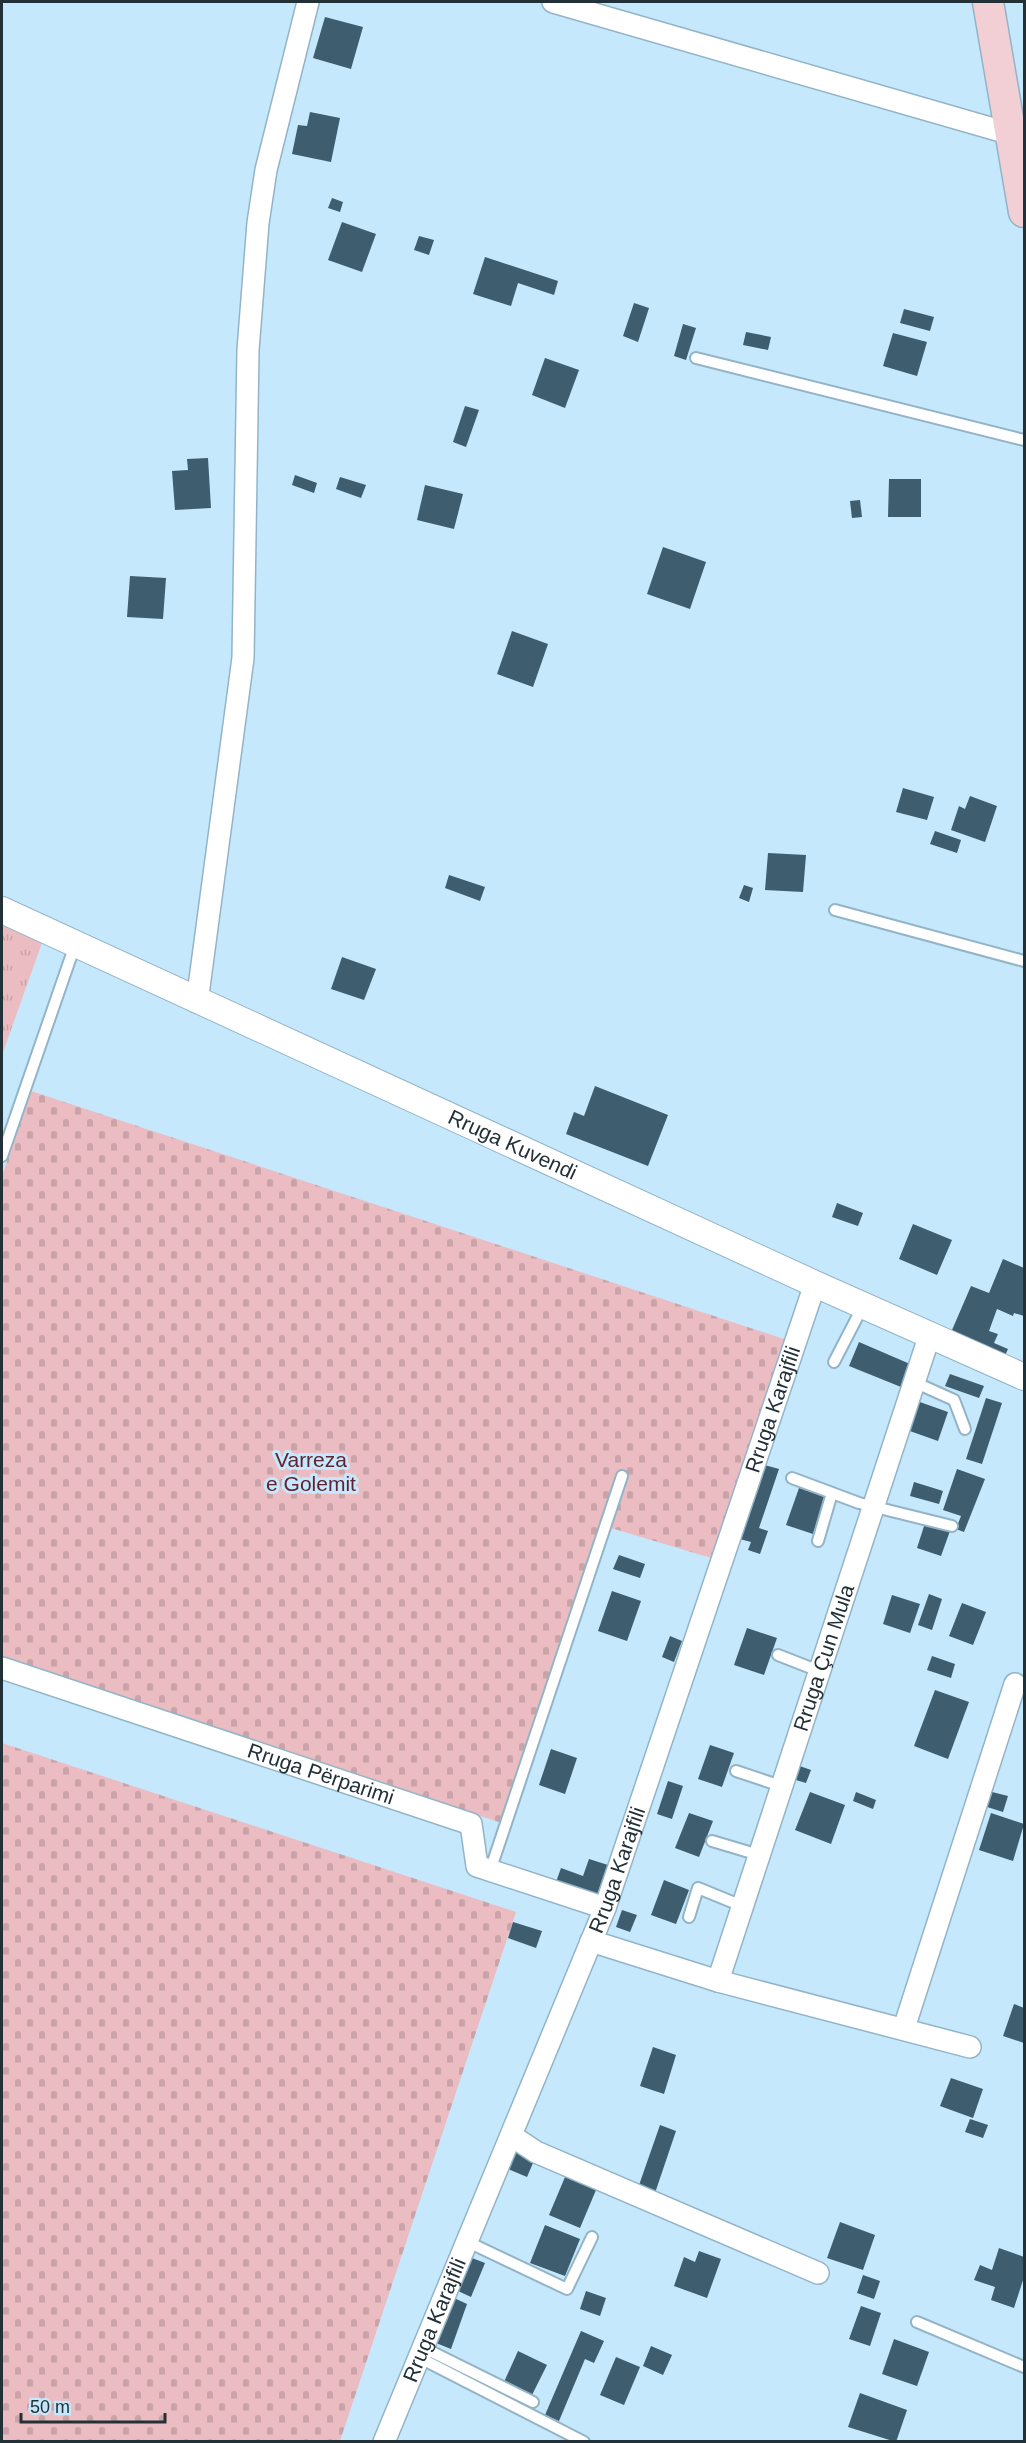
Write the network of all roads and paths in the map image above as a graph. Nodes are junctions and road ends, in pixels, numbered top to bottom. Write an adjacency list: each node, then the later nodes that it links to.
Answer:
1 (308, 2): 12 (street)
2 (553, 2): 4 (street)
3 (988, 2): 4 (main road)
4 (1015, 126): 5 (main road)
5 (1024, 212)
6 (696, 358): 7 (lane)
7 (1024, 440)
8 (2, 910): 10 (street, Rruga Kuvendi)
9 (835, 910): 11 (lane)
10 (75, 945): 12 (street, Rruga Kuvendi); 13 (lane)
11 (1024, 961)
12 (197, 1002): 14 (street, Rruga Kuvendi)
13 (2, 1156)
14 (815, 1284): 15 (street, Rruga Kuvendi); 37 (street, Rruga Karajfili)
15 (863, 1305): 16 (street, Rruga Kuvendi); 17 (lane)
16 (930, 1334): 18 (street, Rruga Kuvendi); 19 (street, Rruga Çun Mula)
17 (834, 1362)
18 (1024, 1377)
19 (914, 1382): 20 (lane); 24 (street, Rruga Çun Mula)
20 (965, 1429)
21 (622, 1476): 35 (lane)
22 (792, 1478): 23 (lane)
23 (832, 1493): 24 (lane); 26 (lane)
24 (874, 1506): 25 (lane); 29 (street, Rruga Çun Mula)
25 (952, 1526)
26 (818, 1540)
27 (778, 1655): 29 (lane)
28 (2, 1668): 35 (street, Rruga Përparimi)
29 (819, 1671): 32 (street, Rruga Çun Mula)
30 (1015, 1684): 41 (street)
31 (736, 1771): 32 (lane)
32 (781, 1786): 34 (street, Rruga Çun Mula)
33 (712, 1841): 34 (lane)
34 (759, 1854): 36 (street, Rruga Çun Mula)
35 (490, 1871): 37 (street)
36 (742, 1906): 38 (lane); 40 (street, Rruga Çun Mula)
37 (606, 1908): 39 (street, Rruga Karajfili)
38 (689, 1917)
39 (591, 1941): 40 (street); 43 (street, Rruga Karajfili)
40 (718, 1981): 41 (street)
41 (904, 2028): 42 (street)
42 (970, 2047)
43 (512, 2136): 45 (street, Rruga Karajfili); 46 (street)
44 (592, 2237): 45 (lane)
45 (468, 2242): 48 (street, Rruga Karajfili)
46 (818, 2273)
47 (918, 2322): 49 (lane)
48 (422, 2353): 50 (lane); 51 (street, Rruga Karajfili); 52 (lane)
49 (1024, 2367)
50 (533, 2402)
51 (384, 2442)
52 (584, 2442)

